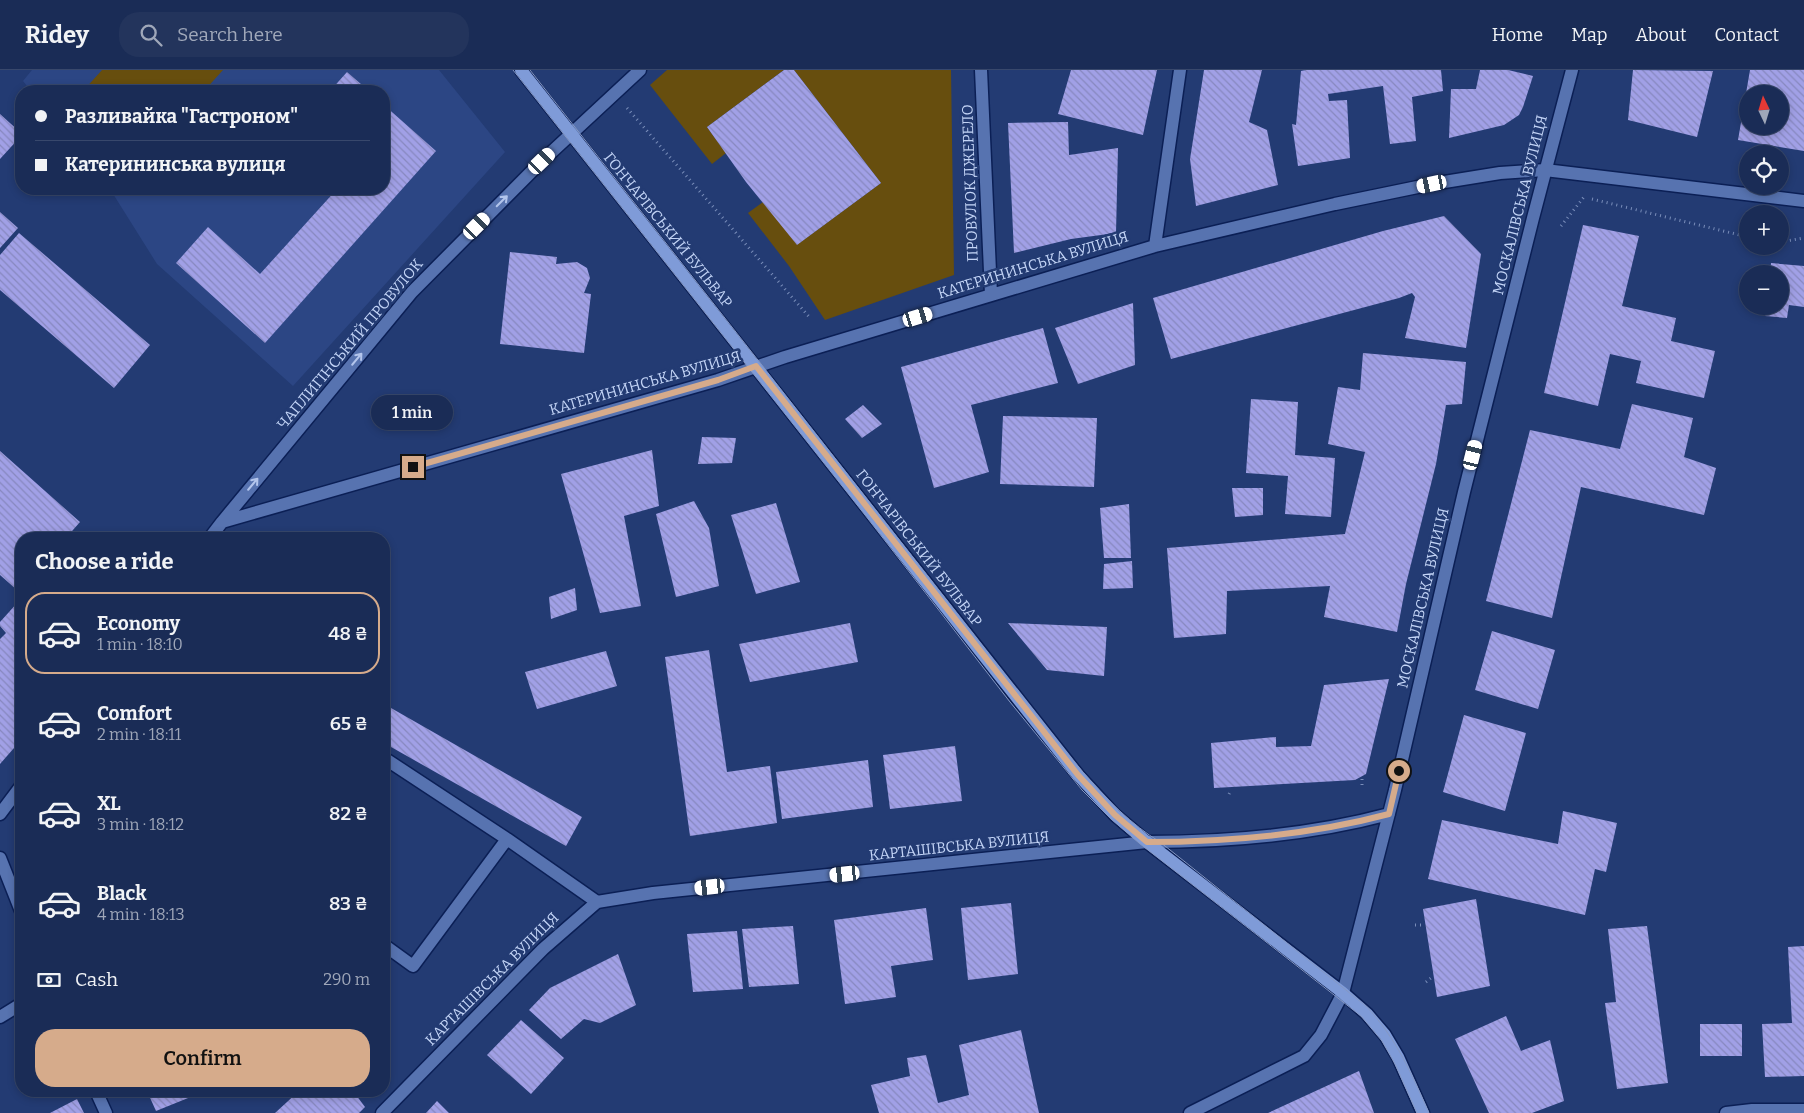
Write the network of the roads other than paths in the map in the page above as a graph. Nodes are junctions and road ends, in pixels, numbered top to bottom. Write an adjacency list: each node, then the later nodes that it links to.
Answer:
1 (521, 70): 6 (main road, ГОНЧАРІВСЬКИЙ БУЛЬВАР)
2 (640, 70): 6 (street, ЧАПЛИГІНСЬКИЙ ПРОВУЛОК)
3 (981, 70): 10 (street, ПРОВУЛОК ДЖЕРЕЛО)
4 (1180, 70): 9 (street)
5 (1572, 70): 7 (street, МОСКАЛІВСЬКА ВУЛИЦЯ)
6 (571, 134): 11 (main road, ГОНЧАРІВСЬКИЙ БУЛЬВАР); 12 (street, ЧАПЛИГІНСЬКИЙ ПРОВУЛОК, one-way to 6)
7 (1545, 170): 8 (street, КАТЕРИНИНСЬКА ВУЛИЦЯ); 9 (street, КАТЕРИНИНСЬКА ВУЛИЦЯ); 17 (street, МОСКАЛІВСЬКА ВУЛИЦЯ)
8 (1804, 201)
9 (1154, 246): 10 (street, КАТЕРИНИНСЬКА ВУЛИЦЯ)
10 (991, 294): 11 (street, КАТЕРИНИНСЬКА ВУЛИЦЯ)
11 (756, 366): 12 (street, КАТЕРИНИНСЬКА ВУЛИЦЯ); 19 (main road, ГОНЧАРІВСЬКИЙ БУЛЬВАР)
12 (222, 522): 13 (street)
13 (214, 532)
14 (390, 762): 18 (street)
15 (15, 794): 16 (street)
16 (0, 814)
17 (1389, 814): 19 (street, КАРТАШІВСЬКА ВУЛИЦЯ); 24 (street, МОСКАЛІВСЬКА ВУЛИЦЯ)
18 (507, 839): 22 (street); 23 (street)
19 (1147, 842): 22 (street, КАРТАШІВСЬКА ВУЛИЦЯ); 24 (main road, ГОНЧАРІВСЬКИЙ БУЛЬВАР)
20 (0, 858): 21 (street)
21 (15, 896)
22 (597, 902): 31 (street, КАРТАШІВСЬКА ВУЛИЦЯ)
23 (390, 949)
24 (1343, 993): 28 (street, МОСКАЛІВСЬКА ВУЛИЦЯ); 33 (main road)
25 (15, 1008): 26 (street)
26 (0, 1017)
27 (99, 1097): 30 (street)
28 (1208, 1109): 32 (street, МОСКАЛІВСЬКА ВУЛИЦЯ)
29 (1804, 1110): 34 (street)
30 (106, 1113)
31 (382, 1113)
32 (1190, 1113)
33 (1423, 1113)
34 (1726, 1113)

